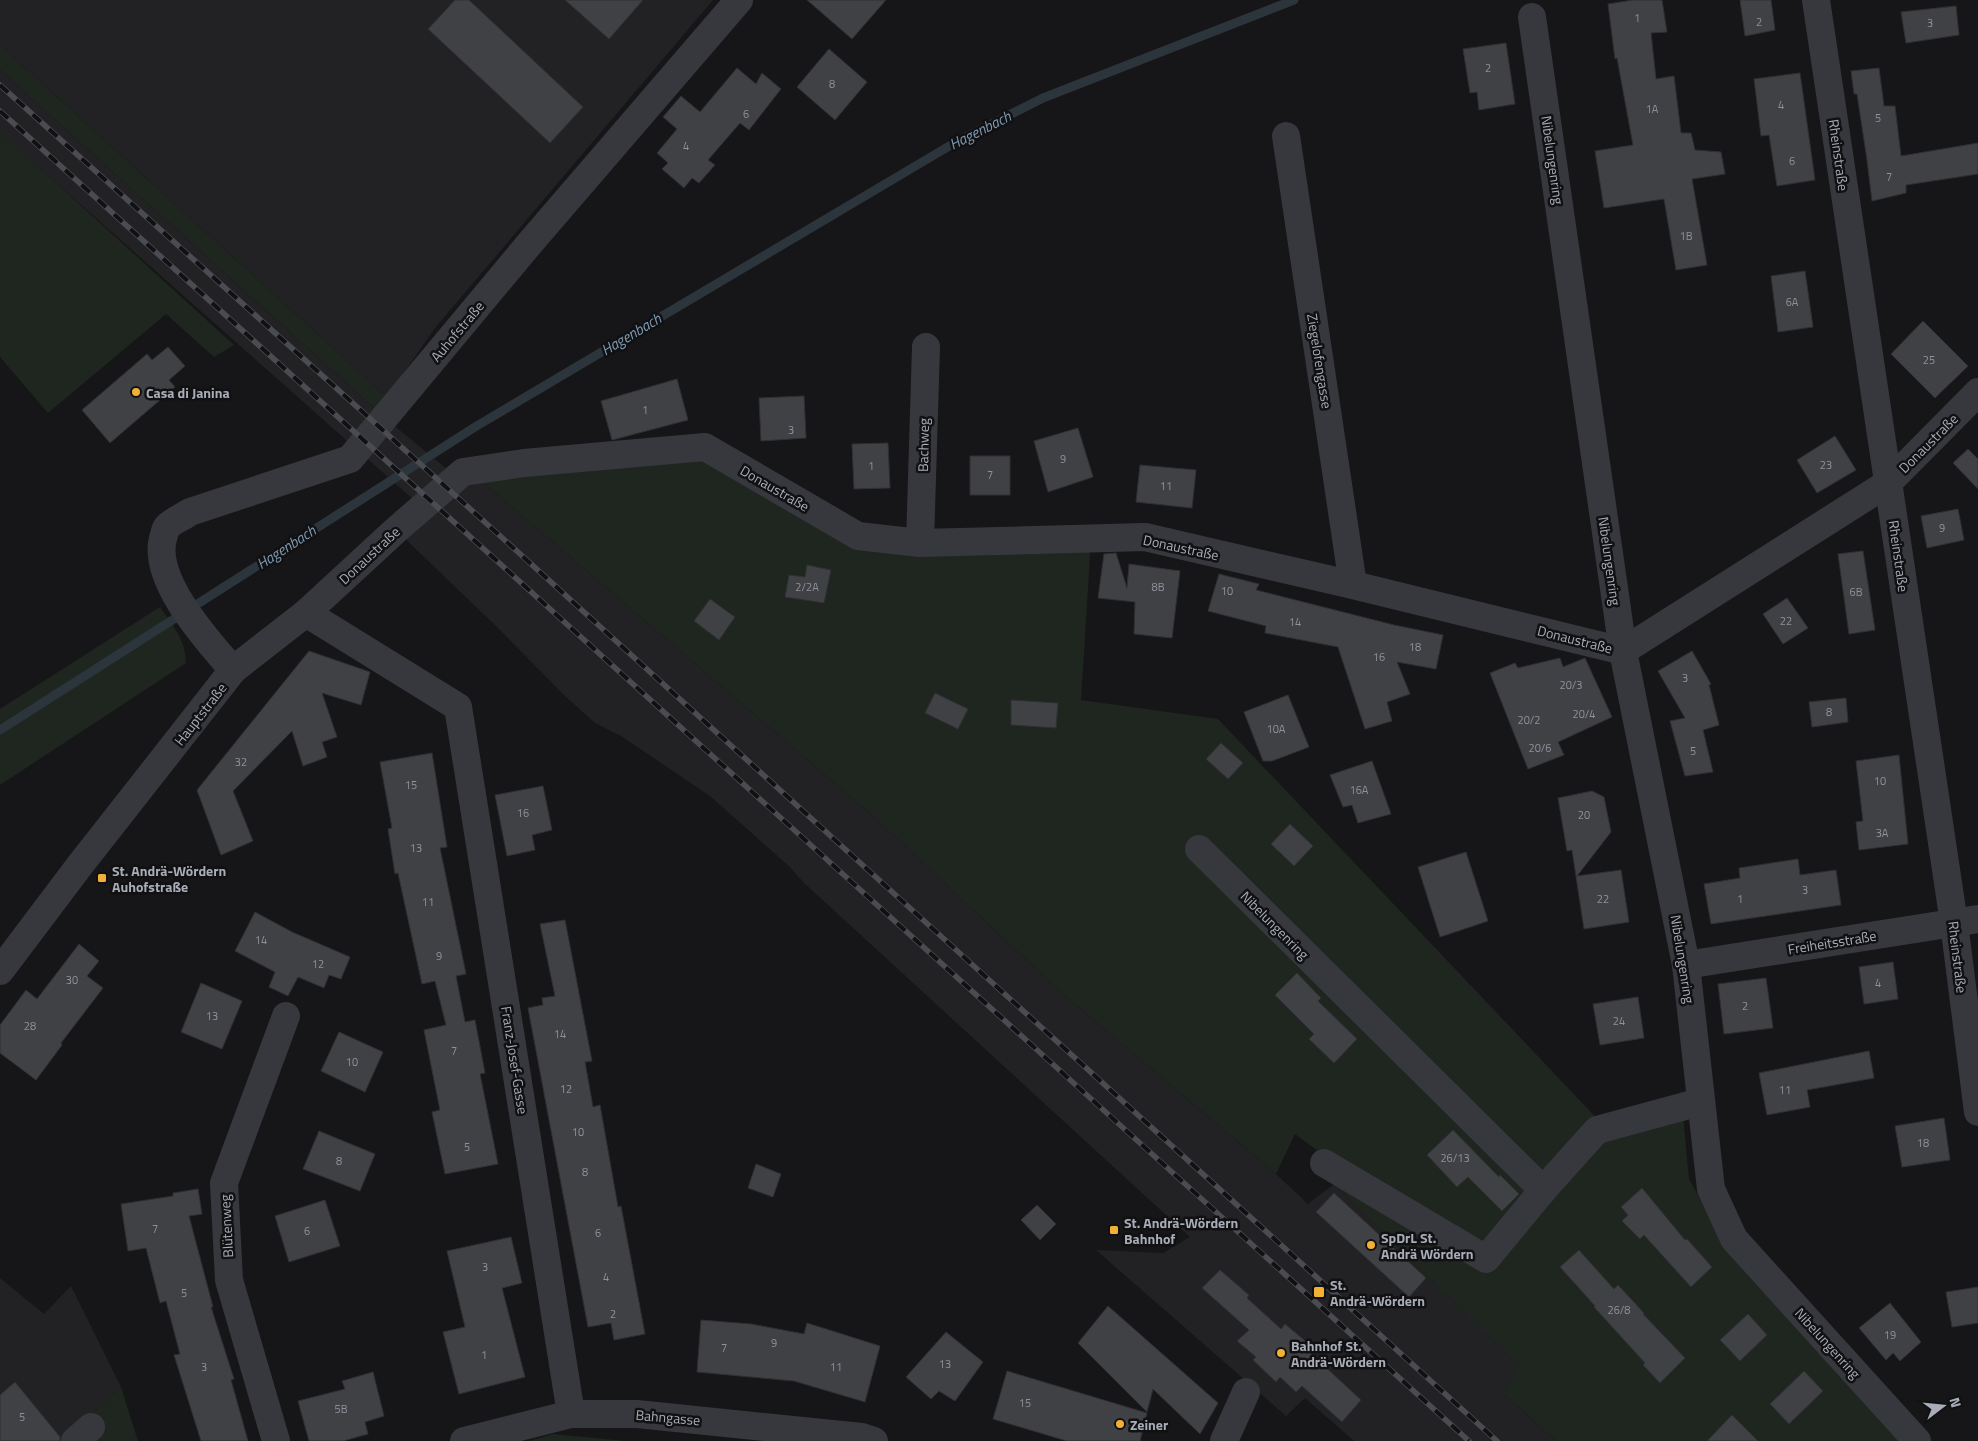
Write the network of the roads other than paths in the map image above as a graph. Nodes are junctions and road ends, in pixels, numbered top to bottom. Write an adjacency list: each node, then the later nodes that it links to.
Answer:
1 (739, 0): 12 (street, Auhofstraße)
2 (1816, 0): 7 (street, Rheinstraße)
3 (1532, 17): 11 (street, Nibelungenring)
4 (1286, 136): 9 (street, Ziegelofengasse)
5 (926, 347): 8 (street, Bachweg)
6 (1978, 392): 7 (street, Donaustraße)
7 (1888, 483): 11 (street, Donaustraße); 14 (street, Rheinstraße)
8 (920, 543): 9 (street, Donaustraße); 10 (street, Donaustraße)
9 (1353, 585): 11 (street, Donaustraße)
10 (306, 613): 12 (street, Hauptstraße); 23 (street, Franz-Josef-Gasse)
11 (1623, 651): 15 (street, Nibelungenring)
12 (234, 670): 16 (street, Hauptstraße)
13 (1199, 849): 21 (street, Nibelungenring)
14 (1966, 921): 15 (street, Freiheitsstraße); 19 (street, Rheinstraße)
15 (1686, 965): 18 (street, Nibelungenring)
16 (0, 971)
17 (286, 1016): 24 (street, Blütenweg)
18 (1700, 1102): 21 (street); 28 (street, Nibelungenring)
19 (1978, 1112)
20 (1324, 1164): 21 (street)
21 (1543, 1190)
22 (1246, 1392): 27 (street)
23 (571, 1414): 25 (street, Bahngasse); 26 (street, Bahngasse)
24 (276, 1441)
25 (464, 1441)
26 (874, 1441)
27 (1224, 1441)
28 (1917, 1441)

